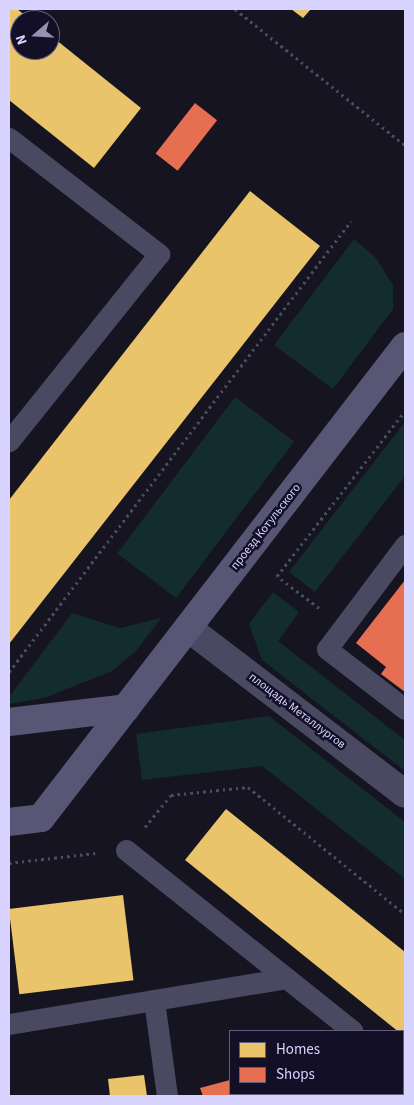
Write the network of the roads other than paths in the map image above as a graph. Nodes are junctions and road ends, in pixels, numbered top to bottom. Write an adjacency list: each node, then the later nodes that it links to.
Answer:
1 (9, 138): 3 (lane)
2 (405, 346): 5 (street, проезд Котульского)
3 (9, 441)
4 (405, 545): 7 (lane)
5 (188, 628): 6 (street, проезд Котульского); 9 (street, площадь Металлургов)
6 (126, 708): 8 (street); 10 (street, проезд Котульского)
7 (405, 709)
8 (9, 722)
9 (405, 794)
10 (9, 822)
11 (126, 850): 12 (lane)
12 (286, 978): 13 (lane); 15 (lane)
13 (154, 1000): 14 (lane); 16 (lane)
14 (9, 1024)
15 (352, 1030)
16 (167, 1096)

